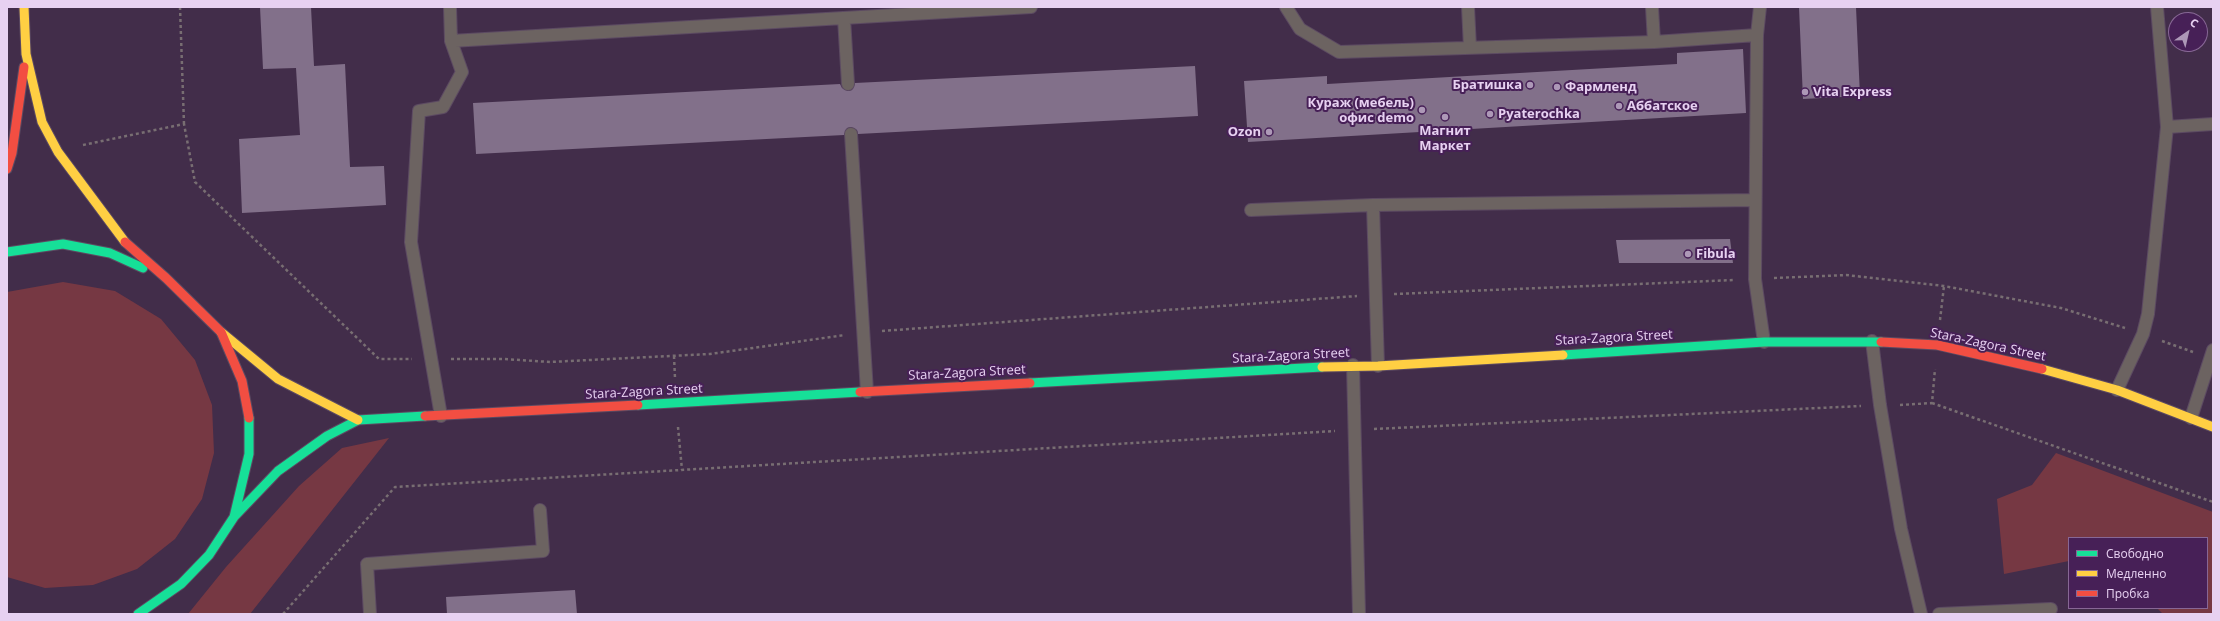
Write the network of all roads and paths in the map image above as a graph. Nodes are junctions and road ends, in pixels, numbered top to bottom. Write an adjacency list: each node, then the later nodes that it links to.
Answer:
1 (24, 7): 15 (main road)
2 (180, 7): 17 (path)
3 (450, 7): 12 (lane)
4 (1031, 7): 10 (lane)
5 (1286, 7): 14 (lane)
6 (1468, 7): 14 (lane)
7 (1652, 7): 13 (lane)
8 (1760, 7): 11 (lane)
9 (2157, 7): 19 (lane)
10 (844, 18): 12 (lane); 16 (lane)
11 (1757, 36): 13 (lane); 23 (lane)
12 (451, 41): 38 (lane)
13 (1654, 42): 14 (lane)
14 (1470, 48)
15 (26, 54): 21 (main road); 22 (main road)
16 (848, 84)
17 (184, 124): 21 (path); 38 (path)
18 (2213, 124): 19 (lane)
19 (2167, 127): 33 (lane)
20 (851, 134): 32 (lane)
21 (58, 152): 27 (main road)
22 (7, 169)
23 (1755, 200): 24 (lane); 28 (lane)
24 (1373, 205): 25 (lane); 30 (lane)
25 (1251, 210)
26 (7, 252): 27 (main road)
27 (166, 278): 31 (main road)
28 (1755, 279): 29 (path); 30 (path); 35 (lane)
29 (1944, 286): 33 (path); 36 (path)
30 (1374, 295): 32 (path); 40 (lane)
31 (221, 332): 47 (main road); 52 (main road)
32 (864, 333): 38 (path); 42 (lane)
33 (2143, 334): 37 (path); 41 (lane)
34 (1872, 341): 35 (main road, Stara-Zagora Street); 36 (main road, Stara-Zagora Street); 44 (lane)
35 (1764, 342): 40 (main road, Stara-Zagora Street)
36 (1937, 345): 41 (main road, Stara-Zagora Street); 43 (path)
37 (2212, 355): 46 (lane)
38 (433, 360): 45 (lane)
39 (1353, 365): 40 (main road, Stara-Zagora Street); 42 (main road, Stara-Zagora Street); 49 (lane)
40 (1378, 366)
41 (2117, 390): 46 (main road, Stara-Zagora Street)
42 (867, 392): 45 (main road, Stara-Zagora Street)
43 (1932, 403): 44 (path); 50 (path)
44 (1880, 405): 49 (path); 59 (lane)
45 (441, 416): 47 (main road, Stara-Zagora Street)
46 (2191, 418): 48 (main road, Stara-Zagora Street)
47 (358, 420): 52 (main road)
48 (2213, 427)
49 (1354, 430): 56 (path); 58 (lane)
50 (2213, 502)
51 (540, 510): 57 (lane)
52 (234, 517): 54 (main road)
53 (2051, 609): 60 (lane)
54 (148, 610): 55 (main road)
55 (138, 614)
56 (283, 614)
57 (370, 614)
58 (1359, 614)
59 (1921, 614)
60 (1939, 614)

